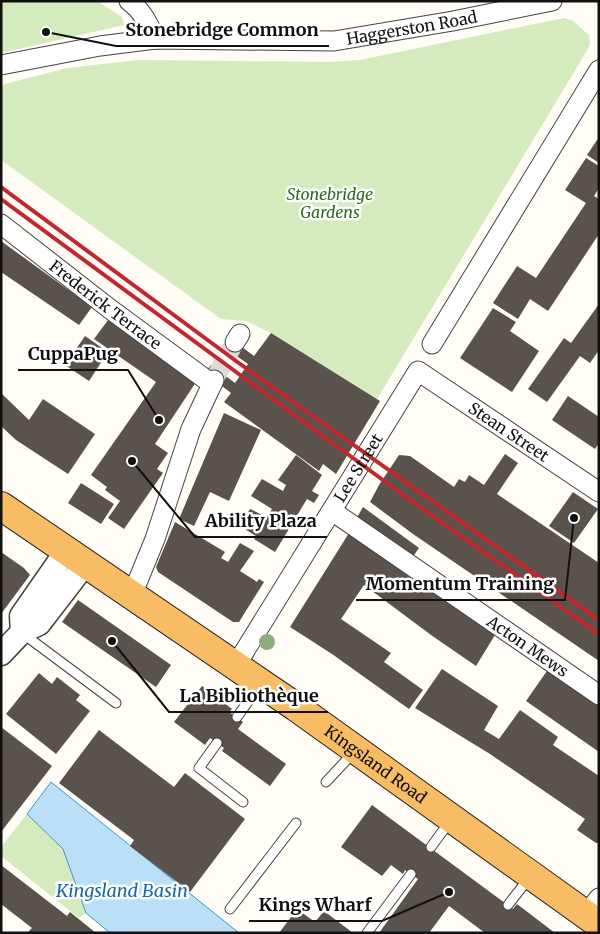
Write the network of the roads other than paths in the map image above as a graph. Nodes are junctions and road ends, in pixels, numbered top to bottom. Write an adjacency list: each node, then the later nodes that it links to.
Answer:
1 (129, 1): 4 (street)
2 (552, 1): 3 (street, Haggerston Road)
3 (508, 6): 4 (street, Haggerston Road)
4 (155, 39): 5 (street, Haggerston Road)
5 (1, 65)
6 (597, 76): 8 (street)
7 (1, 224): 14 (street, Frederick Terrace)
8 (432, 344)
9 (418, 371): 10 (street, Stean Street); 12 (street, Lee Street)
10 (599, 492)
11 (1, 506): 13 (highway, Kingsland Road)
12 (332, 511): 17 (street, Lee Street); 19 (street, Acton Mews)
13 (76, 556): 14 (highway, Kingsland Road); 15 (street)
14 (132, 595): 17 (highway, Kingsland Road)
15 (22, 632): 16 (street); 20 (lane)
16 (1, 654)
17 (236, 665): 18 (highway, Kingsland Road)
18 (261, 683): 21 (lane); 23 (highway, Kingsland Road)
19 (599, 696)
20 (116, 702)
21 (237, 717)
22 (217, 743): 25 (lane)
23 (356, 750): 24 (lane); 26 (highway, Kingsland Road)
24 (326, 782)
25 (243, 802)
26 (452, 819): 28 (lane); 30 (highway, Kingsland Road)
27 (296, 823): 32 (lane)
28 (430, 847)
29 (411, 874): 34 (lane)
30 (531, 876): 31 (lane); 33 (highway, Kingsland Road)
31 (508, 905)
32 (230, 909)
33 (595, 913)
34 (367, 933)

